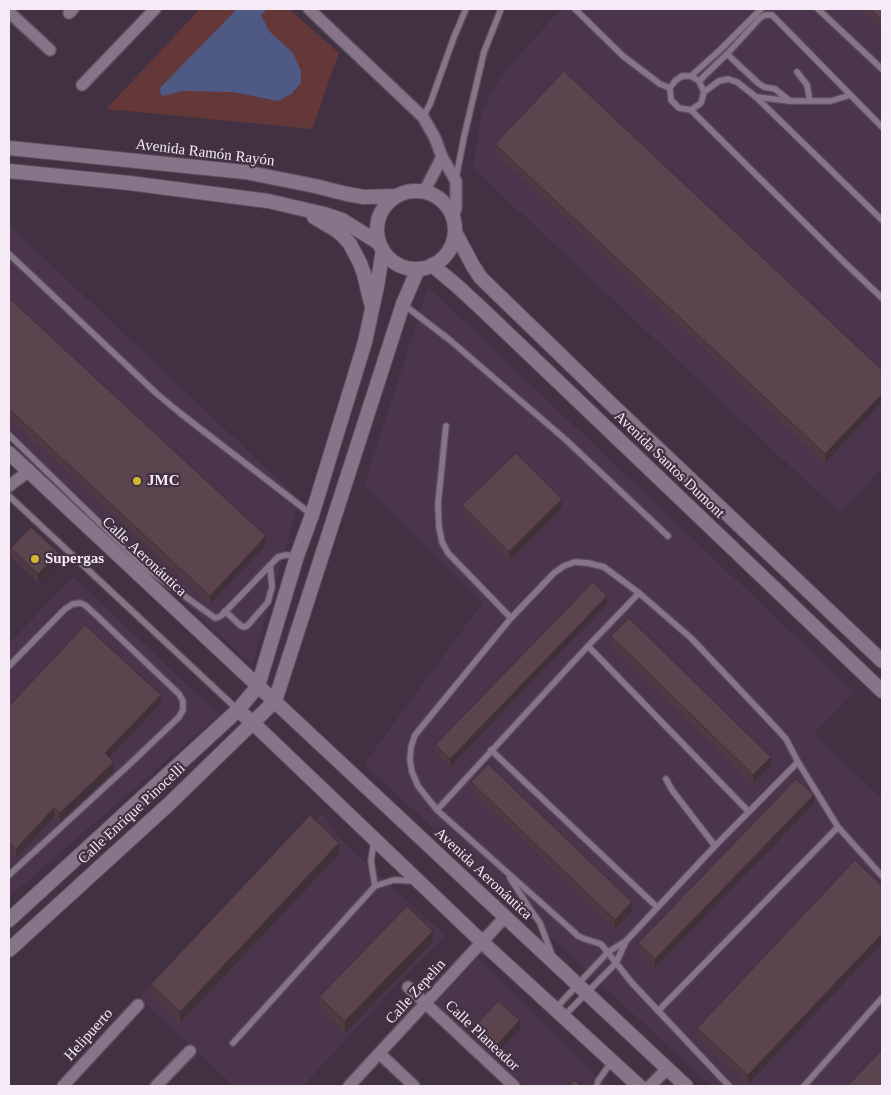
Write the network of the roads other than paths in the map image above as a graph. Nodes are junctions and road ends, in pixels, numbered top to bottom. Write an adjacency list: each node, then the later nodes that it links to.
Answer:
1 (155, 9): 15 (street)
2 (309, 9): 23 (street)
3 (466, 9): 23 (lane)
4 (501, 9): 28 (lane)
5 (575, 9): 16 (lane)
6 (761, 9): 13 (lane)
7 (818, 9): 11 (lane)
8 (9, 12): 9 (street)
9 (50, 50)
10 (727, 54): 14 (lane); 18 (lane); 21 (lane)
11 (882, 70)
12 (797, 72): 20 (lane)
13 (691, 76): 14 (lane); 16 (lane)
14 (700, 81): 17 (lane)
15 (82, 85)
16 (670, 88): 22 (lane)
17 (704, 92): 19 (lane); 22 (lane)
18 (850, 94): 20 (lane); 24 (lane)
19 (756, 96): 21 (lane); 33 (lane)
20 (810, 101): 21 (lane)
21 (790, 102)
22 (691, 110): 39 (lane)
23 (422, 117): 26 (street)
24 (882, 127)
25 (9, 148): 30 (main road, Avenida Ramón Rayón)
26 (442, 157): 28 (street); 29 (street)
27 (9, 171): 31 (main road)
28 (456, 181): 32 (street)
29 (424, 192): 30 (main road); 32 (main road)
30 (396, 196): 35 (main road)
31 (298, 207): 35 (main road); 41 (main road)
32 (453, 217): 34 (main road)
33 (882, 220)
34 (455, 232): 37 (main road); 56 (main road, Avenida Santos Dumont)
35 (381, 246): 38 (main road); 41 (main road)
36 (9, 254): 48 (lane)
37 (432, 265): 38 (main road); 59 (main road, Avenida Santos Dumont)
38 (418, 269): 40 (main road)
39 (882, 298)
40 (403, 304): 49 (lane); 60 (main road)
41 (372, 306): 48 (main road)
42 (446, 426): 54 (lane)
43 (9, 435): 53 (lane)
44 (9, 453): 45 (main road, Calle Aeronáutica)
45 (29, 472): 46 (street); 58 (main road, Calle Aeronáutica)
46 (9, 486)
47 (9, 496): 61 (lane)
48 (312, 515): 50 (main road)
49 (668, 536)
50 (298, 556): 51 (lane); 58 (main road)
51 (270, 565): 53 (lane); 53 (lane)
52 (639, 593): 54 (lane); 55 (lane); 64 (lane)
53 (226, 612)
54 (510, 618): 66 (lane)
55 (588, 646): 63 (lane); 67 (lane)
56 (882, 660)
57 (9, 666): 72 (lane)
58 (258, 686): 60 (main road, Avenida Aeronáutica); 61 (main road, Calle Enrique Pinocelli)
59 (882, 691)
60 (275, 701): 62 (main road, Calle Enrique Pinocelli); 78 (main road, Avenida Aeronáutica)
61 (238, 710): 62 (main road); 77 (main road, Calle Enrique Pinocelli)
62 (253, 723): 69 (main road); 81 (main road, Calle Enrique Pinocelli)
63 (491, 750): 66 (lane); 76 (lane)
64 (798, 762): 67 (lane); 68 (lane)
65 (666, 779): 70 (lane)
66 (437, 810): 71 (lane)
67 (749, 812): 70 (lane)
68 (838, 827): 73 (lane); 90 (lane)
69 (375, 839): 74 (main road); 75 (lane)
70 (715, 846): 76 (lane)
71 (505, 871): 82 (lane); 84 (lane)
72 (9, 876)
73 (882, 876)
74 (419, 881): 75 (lane); 80 (main road)
75 (375, 886): 92 (lane)
76 (657, 907): 79 (lane)
77 (11, 915)
78 (505, 916): 80 (street, Calle Zepelin); 84 (main road, Avenida Aeronáutica)
79 (626, 940): 82 (lane); 83 (lane)
80 (482, 942): 88 (street, Calle Zepelin); 91 (main road)
81 (9, 950)
82 (608, 952): 83 (lane); 86 (lane)
83 (616, 963): 86 (lane); 90 (lane)
84 (555, 964): 86 (main road, Avenida Aeronáutica)
85 (408, 987): 88 (street, Calle Planeador)
86 (582, 989): 91 (lane); 91 (lane); 96 (main road, Avenida Aeronáutica)
87 (882, 998): 107 (lane)
88 (426, 1004): 94 (street, Calle Zepelin); 101 (street, Calle Planeador)
89 (138, 1005): 97 (street, Helipuerto)
90 (658, 1011): 106 (lane)
91 (559, 1013): 95 (main road)
92 (233, 1044)
93 (190, 1051): 98 (street)
94 (380, 1054): 99 (street, Calle Zepelin); 100 (street)
95 (612, 1062): 102 (lane); 103 (main road)
96 (668, 1068): 104 (street); 105 (main road, Avenida Aeronáutica)
97 (63, 1086)
98 (156, 1086)
99 (349, 1086)
100 (414, 1086)
101 (514, 1086)
102 (597, 1086)
103 (639, 1086)
104 (650, 1086)
105 (686, 1086)
106 (729, 1086)
107 (804, 1086)

